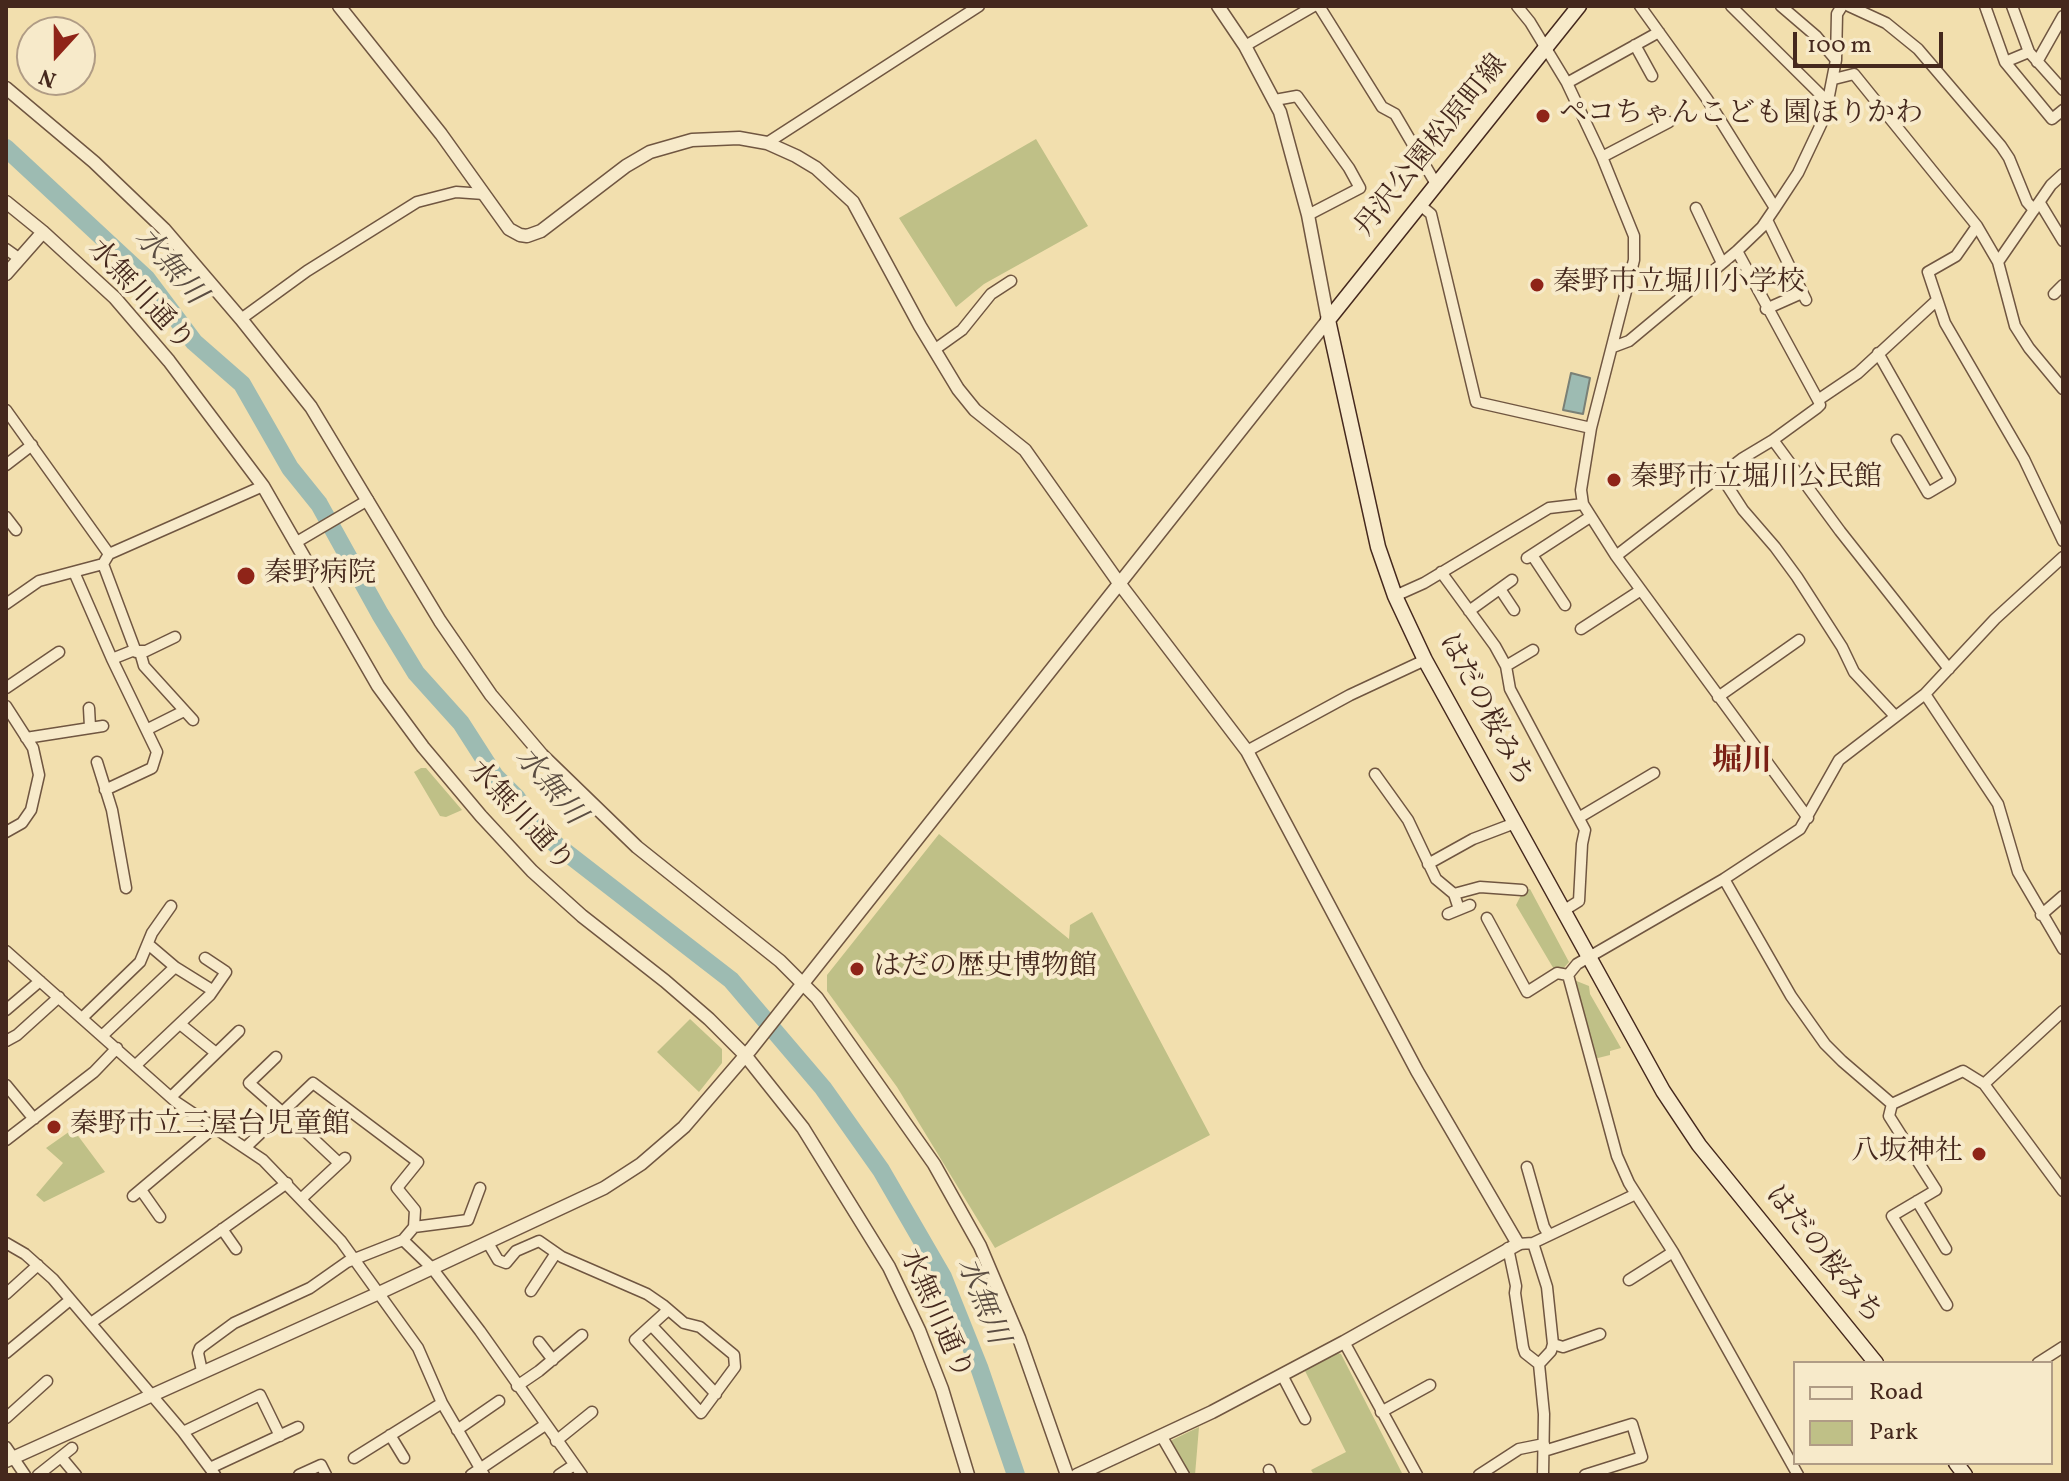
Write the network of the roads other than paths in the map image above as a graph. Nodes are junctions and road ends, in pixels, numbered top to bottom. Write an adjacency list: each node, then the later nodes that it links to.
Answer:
1 (339, 6): 36 (street)
2 (979, 6): 32 (street)
3 (1218, 6): 17 (street, はだの桜みち)
4 (1317, 6): 17 (street); 35 (street)
5 (1517, 6): 18 (street)
6 (1579, 6): 18 (main road, 丹沢公園松原町線)
7 (1640, 6): 15 (street)
8 (1731, 6): 29 (street)
9 (1781, 6): 20 (street)
10 (1842, 6): 20 (street)
11 (1849, 6): 39 (street)
12 (1985, 6): 21 (street)
13 (2012, 6): 19 (street)
14 (2063, 16): 22 (street)
15 (1659, 32): 16 (street); 41 (street)
16 (1635, 45): 23 (street); 25 (street)
17 (1245, 46): 28 (street, はだの桜みち)
18 (1545, 49): 25 (street); 35 (main road, 丹沢公園松原町線)
19 (2029, 52): 21 (street); 22 (street)
20 (1836, 60): 24 (street)
21 (2005, 62): 30 (street)
22 (2037, 62): 27 (street)
23 (1652, 76)
24 (1834, 79): 29 (street); 44 (street)
25 (1567, 83): 33 (street)
26 (6, 88): 58 (street)
27 (2063, 90)
28 (1275, 100): 42 (street, はだの桜みち); 42 (street)
29 (1829, 103): 41 (street)
30 (2063, 110)
31 (1669, 122): 33 (street)
32 (767, 143): 36 (street); 61 (street)
33 (1602, 157): 60 (street)
34 (2063, 174): 39 (street)
35 (1436, 184): 38 (main road, 丹沢公園松原町線)
36 (484, 194): 58 (street)
37 (6, 202): 45 (street, 水無川通り)
38 (1420, 205): 59 (main road, 丹沢公園松原町線); 66 (street)
39 (2037, 206): 46 (street); 50 (street)
40 (1696, 208): 51 (street)
41 (1775, 208): 43 (street)
42 (1308, 215): 59 (street, はだの桜みち)
43 (1767, 220): 48 (street); 57 (street)
44 (1977, 226): 50 (street); 56 (street)
45 (43, 232): 49 (street); 72 (street, 水無川通り)
46 (2063, 241)
47 (6, 249): 49 (street)
48 (1737, 251): 51 (street); 57 (street)
49 (20, 259): 52 (street)
50 (1998, 262): 63 (street)
51 (1722, 263): 60 (street)
52 (6, 274)
53 (1011, 281): 61 (street)
54 (2063, 285): 55 (street)
55 (2054, 294)
56 (1936, 301): 62 (street); 79 (street)
57 (1766, 309): 64 (street)
58 (241, 319): 73 (street)
59 (1328, 320): 86 (street); 89 (main road, はだの桜みち)
60 (1613, 347): 66 (street)
61 (934, 350): 86 (street)
62 (1878, 353): 64 (street); 68 (street)
63 (2063, 389)
64 (1818, 400): 67 (street)
65 (6, 410): 69 (street)
66 (1591, 428): 74 (street)
67 (1773, 440): 71 (street); 103 (street)
68 (1897, 440)
69 (32, 445): 70 (street); 82 (street)
70 (6, 465)
71 (1721, 476): 80 (street); 110 (street)
72 (263, 486): 78 (street, 水無川通り); 82 (street)
73 (362, 504): 78 (street); 144 (street)
74 (1583, 504): 76 (street); 84 (street)
75 (6, 517): 77 (street)
76 (1590, 517): 80 (street); 91 (street)
77 (15, 530)
78 (301, 539): 155 (street, 水無川通り)
79 (2063, 541)
80 (1616, 556): 88 (street)
81 (2063, 557): 103 (street)
82 (106, 559): 83 (street); 99 (street)
83 (74, 572): 90 (street); 100 (street)
84 (1441, 572): 89 (street); 93 (street)
85 (1512, 580): 87 (street)
86 (1119, 583): 116 (street); 144 (street)
87 (1500, 589): 92 (street); 93 (street)
88 (1641, 590): 94 (street); 106 (street)
89 (1395, 596): 101 (main road, はだの桜みち)
90 (6, 604)
91 (1565, 605)
92 (1514, 610)
93 (1469, 611): 102 (street)
94 (1581, 629)
95 (175, 637): 99 (street)
96 (1799, 640): 106 (street)
97 (1533, 650): 102 (street)
98 (59, 652): 104 (street)
99 (138, 652): 100 (street); 109 (street)
100 (112, 659): 114 (street)
101 (1425, 660): 116 (street); 123 (main road, はだの桜みち)
102 (1506, 666): 121 (street)
103 (1949, 669): 105 (street)
104 (6, 688)
105 (1925, 694): 110 (street); 134 (street)
106 (1718, 697): 122 (street)
107 (6, 706): 115 (street)
108 (89, 708): 113 (street)
109 (184, 711): 111 (street); 114 (street)
110 (1895, 716): 122 (street)
111 (193, 720)
112 (103, 726): 113 (street)
113 (90, 727): 115 (street)
114 (148, 729): 120 (street)
115 (26, 738): 124 (street)
116 (1247, 751): 184 (street)
117 (97, 762): 120 (street)
118 (1654, 773): 121 (street)
119 (1375, 774): 125 (street)
120 (105, 790): 127 (street)
121 (1580, 817): 132 (street)
122 (1808, 818): 126 (street)
123 (1515, 823): 125 (street); 132 (main road, はだの桜みち)
124 (6, 832)
125 (1428, 864): 129 (street)
126 (1724, 879): 140 (street); 162 (street)
127 (126, 888)
128 (1522, 890): 129 (street)
129 (1454, 894): 133 (street)
130 (2063, 896): 134 (street)
131 (171, 906): 136 (street)
132 (1563, 911): 140 (main road, はだの桜みち)
133 (1448, 914)
134 (2041, 915): 137 (street)
135 (1487, 918): 142 (street)
136 (148, 944): 141 (street); 149 (street)
137 (2063, 949)
138 (6, 951): 143 (street)
139 (205, 958): 145 (street)
140 (1589, 958): 142 (street); 209 (main road, はだの桜みち)
141 (175, 967): 145 (street); 152 (street)
142 (1568, 975): 173 (street)
143 (40, 981): 146 (street); 147 (street)
144 (803, 982): 155 (street); 250 (street)
145 (212, 990): 150 (street)
146 (59, 997): 149 (street); 153 (street)
147 (6, 1010)
148 (2063, 1011): 159 (street)
149 (83, 1017): 152 (street)
150 (180, 1024): 156 (street); 158 (street)
151 (239, 1031): 156 (street)
152 (103, 1035): 154 (street)
153 (6, 1041)
154 (117, 1048): 158 (street); 164 (street)
155 (748, 1052): 182 (street); 249 (street, 水無川通り)
156 (216, 1053): 161 (street)
157 (276, 1057): 163 (street)
158 (136, 1065): 161 (street)
159 (1984, 1084): 162 (street); 172 (street)
160 (6, 1085): 164 (street)
161 (171, 1097): 165 (street)
162 (1892, 1104): 175 (street)
163 (282, 1112): 168 (street); 177 (street)
164 (34, 1119): 167 (street)
165 (215, 1127): 168 (street); 176 (street)
166 (313, 1134): 174 (street)
167 (6, 1140)
168 (246, 1147): 170 (street)
169 (1527, 1167): 179 (street)
170 (287, 1183): 174 (street); 178 (street)
171 (480, 1188): 177 (street)
172 (2063, 1191)
173 (1636, 1194): 179 (street); 187 (street)
174 (302, 1198): 189 (street)
175 (1917, 1201): 186 (street); 197 (street)
176 (160, 1217)
177 (414, 1227): 180 (street)
178 (222, 1229): 185 (street); 199 (street)
179 (1549, 1235): 183 (street)
180 (403, 1240): 189 (street); 191 (street)
181 (6, 1243): 190 (street)
182 (488, 1243): 188 (street); 191 (street)
183 (1533, 1243): 184 (street); 205 (street)
184 (1513, 1246): 204 (street); 211 (street)
185 (236, 1249)
186 (1946, 1249)
187 (1673, 1252): 192 (street); 257 (street)
188 (556, 1253): 193 (street); 198 (street)
189 (356, 1259): 194 (street); 212 (street)
190 (38, 1265): 195 (street); 196 (street)
191 (432, 1268): 194 (street); 216 (street)
192 (1629, 1280)
193 (531, 1291)
194 (379, 1293): 212 (street); 220 (street)
195 (6, 1294)
196 (70, 1300): 199 (street); 207 (street)
197 (1947, 1305)
198 (668, 1310): 200 (street); 218 (street)
199 (91, 1323): 217 (street)
200 (652, 1326): 218 (street); 218 (street)
201 (1600, 1334): 205 (street)
202 (582, 1335): 208 (street)
203 (539, 1342): 208 (street)
204 (1344, 1342): 213 (street); 222 (street)
205 (1553, 1344): 211 (street)
206 (2062, 1351): 210 (street)
207 (6, 1353)
208 (553, 1360): 216 (street)
209 (1874, 1361)
210 (2042, 1361)
211 (1539, 1364): 234 (street)
212 (202, 1371): 217 (street)
213 (1282, 1375): 224 (street); 231 (street)
214 (47, 1381): 223 (street)
215 (1430, 1385): 222 (street)
216 (517, 1386): 225 (street)
217 (152, 1394): 228 (street); 235 (street)
218 (716, 1394)
219 (499, 1401): 227 (street)
220 (442, 1403): 227 (street); 229 (street)
221 (592, 1412): 232 (street)
222 (1381, 1412): 253 (street)
223 (6, 1418)
224 (1305, 1419)
225 (545, 1425): 232 (street); 241 (street)
226 (298, 1427): 230 (street)
227 (457, 1430): 241 (street)
228 (183, 1432): 230 (street); 240 (street)
229 (390, 1435): 237 (street); 238 (street)
230 (280, 1436): 240 (street)
231 (1162, 1437): 251 (street); 252 (street)
232 (556, 1441): 239 (street)
233 (72, 1448): 236 (street)
234 (1544, 1448): 254 (street); 255 (street); 256 (street)
235 (9, 1455): 242 (street)
236 (61, 1457): 243 (street); 244 (street)
237 (354, 1458)
238 (404, 1458)
239 (574, 1465): 247 (street); 248 (street)
240 (212, 1471)
241 (479, 1473)
242 (25, 1475)
243 (38, 1475)
244 (76, 1475)
245 (299, 1475): 246 (street)
246 (326, 1475)
247 (559, 1475)
248 (582, 1475)
249 (968, 1475)
250 (1067, 1475)
251 (1077, 1475)
252 (1184, 1475)
253 (1417, 1475)
254 (1479, 1475)
255 (1543, 1475)
256 (1585, 1475)
257 (1798, 1475)

